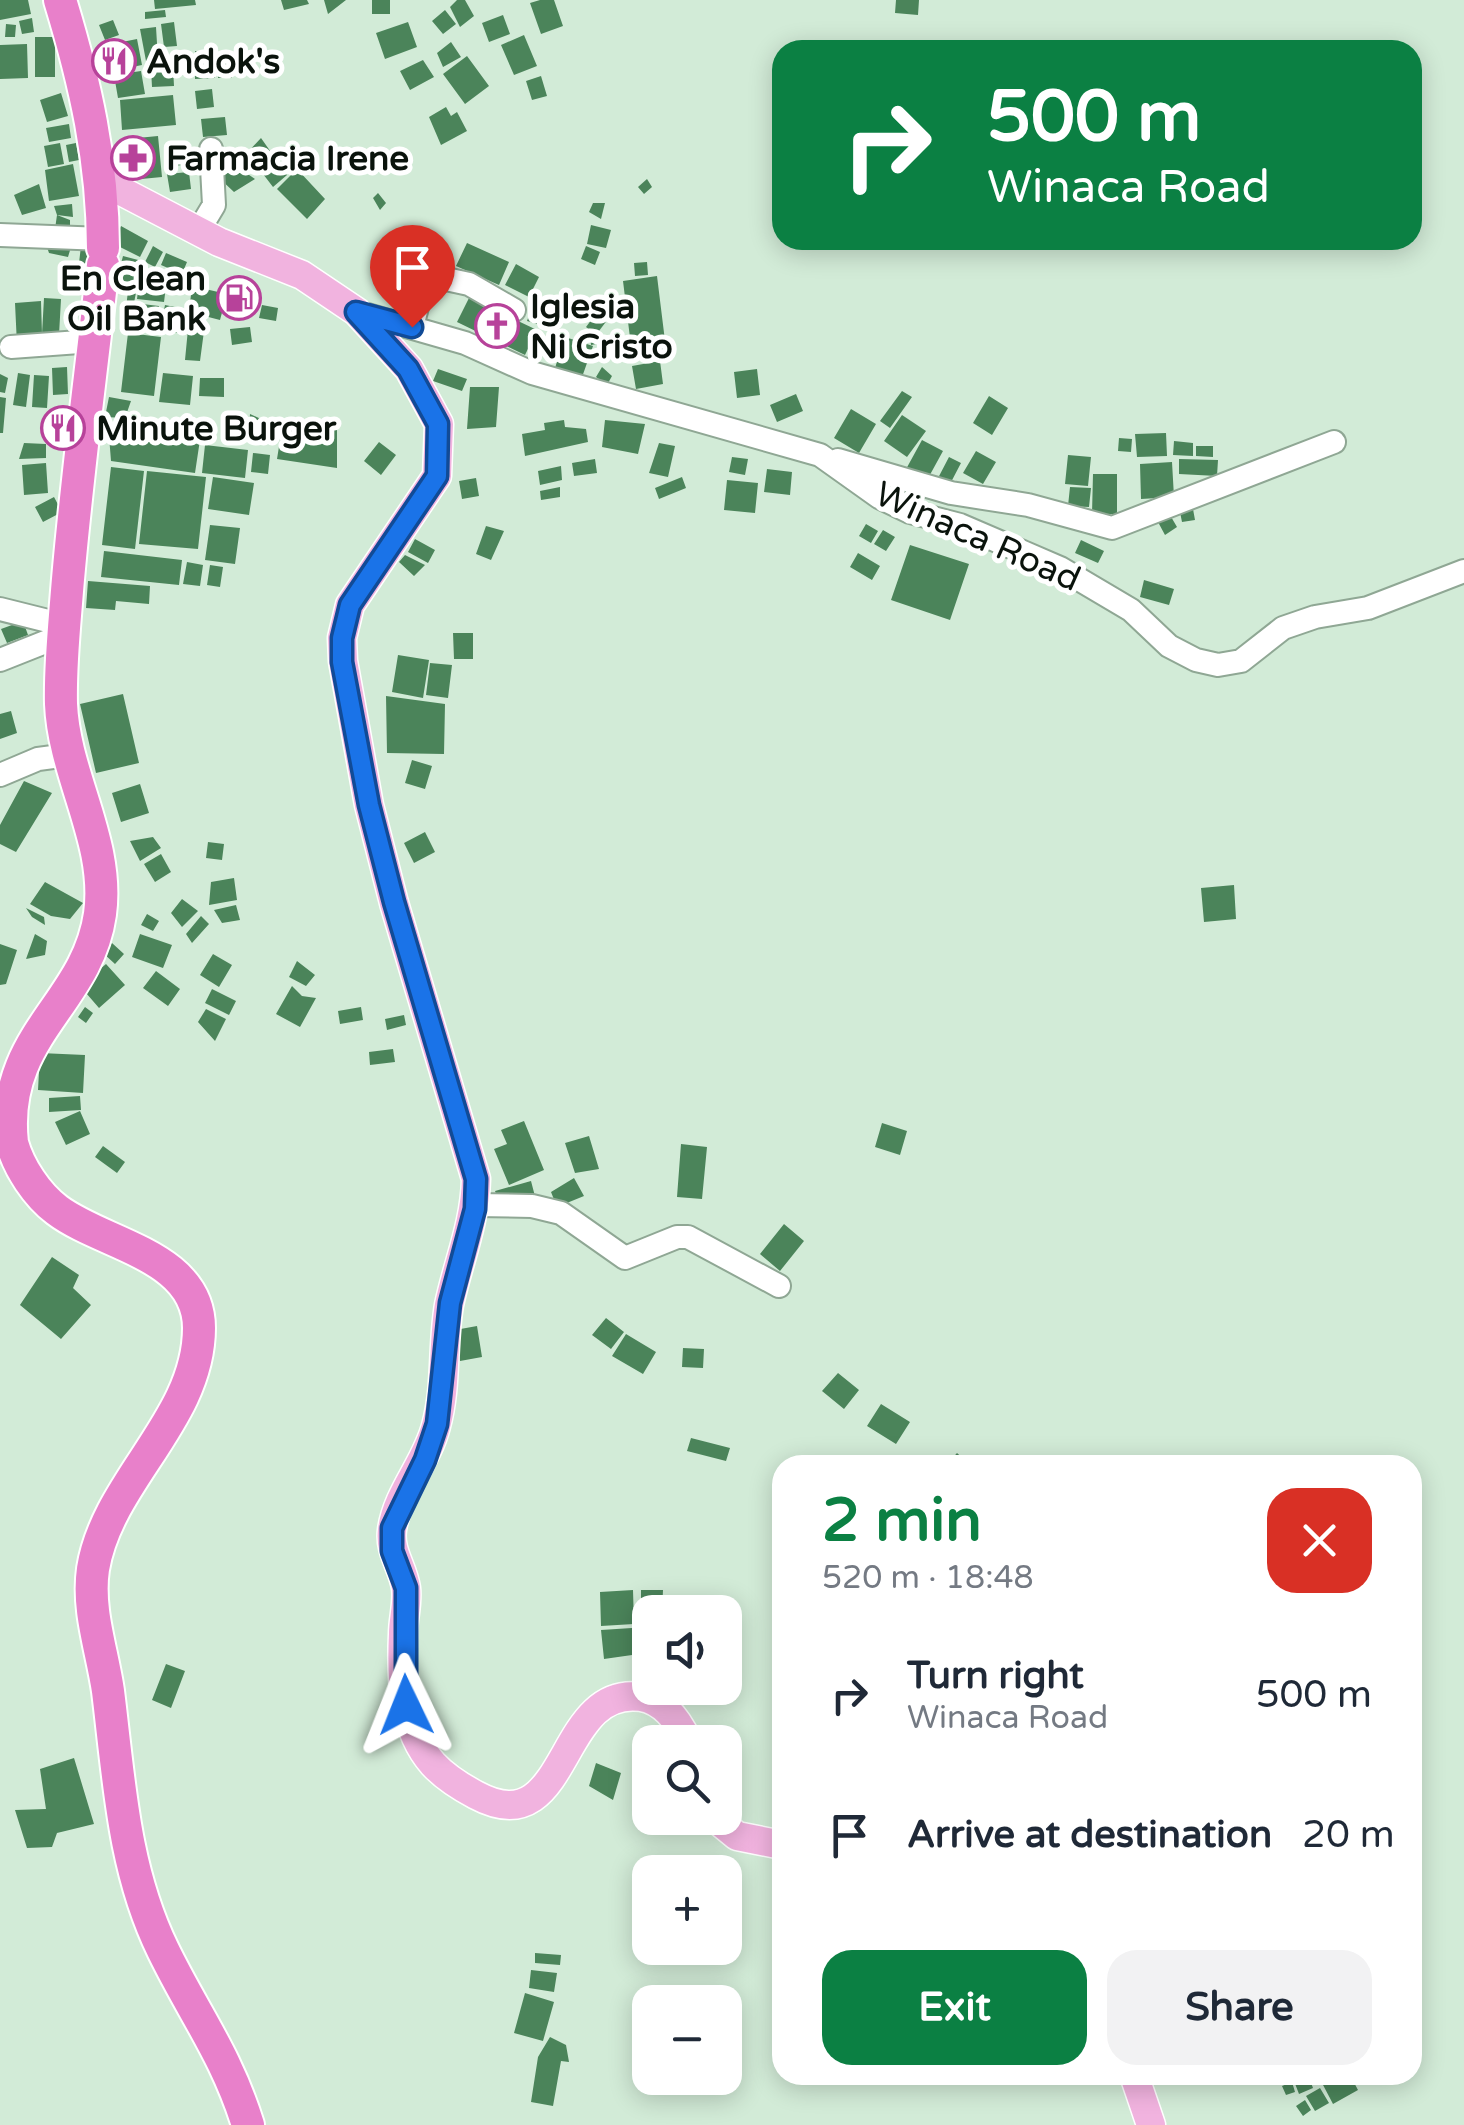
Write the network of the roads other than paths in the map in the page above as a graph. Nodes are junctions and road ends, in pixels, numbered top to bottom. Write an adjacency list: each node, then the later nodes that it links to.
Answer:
1 (60, 0): 3 (highway)
2 (212, 148): 4 (street)
3 (102, 181): 4 (main road); 6 (highway)
4 (199, 230): 8 (main road)
5 (0, 235): 6 (street)
6 (103, 251): 10 (highway)
7 (514, 310): 9 (street)
8 (356, 312): 9 (street, Winaca Road); 21 (main road)
9 (412, 327): 13 (street, Winaca Road)
10 (93, 341): 11 (street); 16 (highway)
11 (11, 347)
12 (1334, 442): 13 (street)
13 (820, 456): 14 (street, Winaca Road)
14 (1464, 571)
15 (0, 609): 16 (street)
16 (63, 630): 17 (street); 18 (highway)
17 (0, 660)
18 (66, 747): 19 (street); 20 (street); 27 (highway)
19 (0, 760)
20 (0, 775)
21 (475, 1205): 22 (street); 23 (main road)
22 (780, 1286)
23 (678, 1725)
24 (736, 1835): 25 (main road)
25 (772, 1843)
26 (1138, 2085): 28 (main road)
27 (248, 2125)
28 (1152, 2125)

